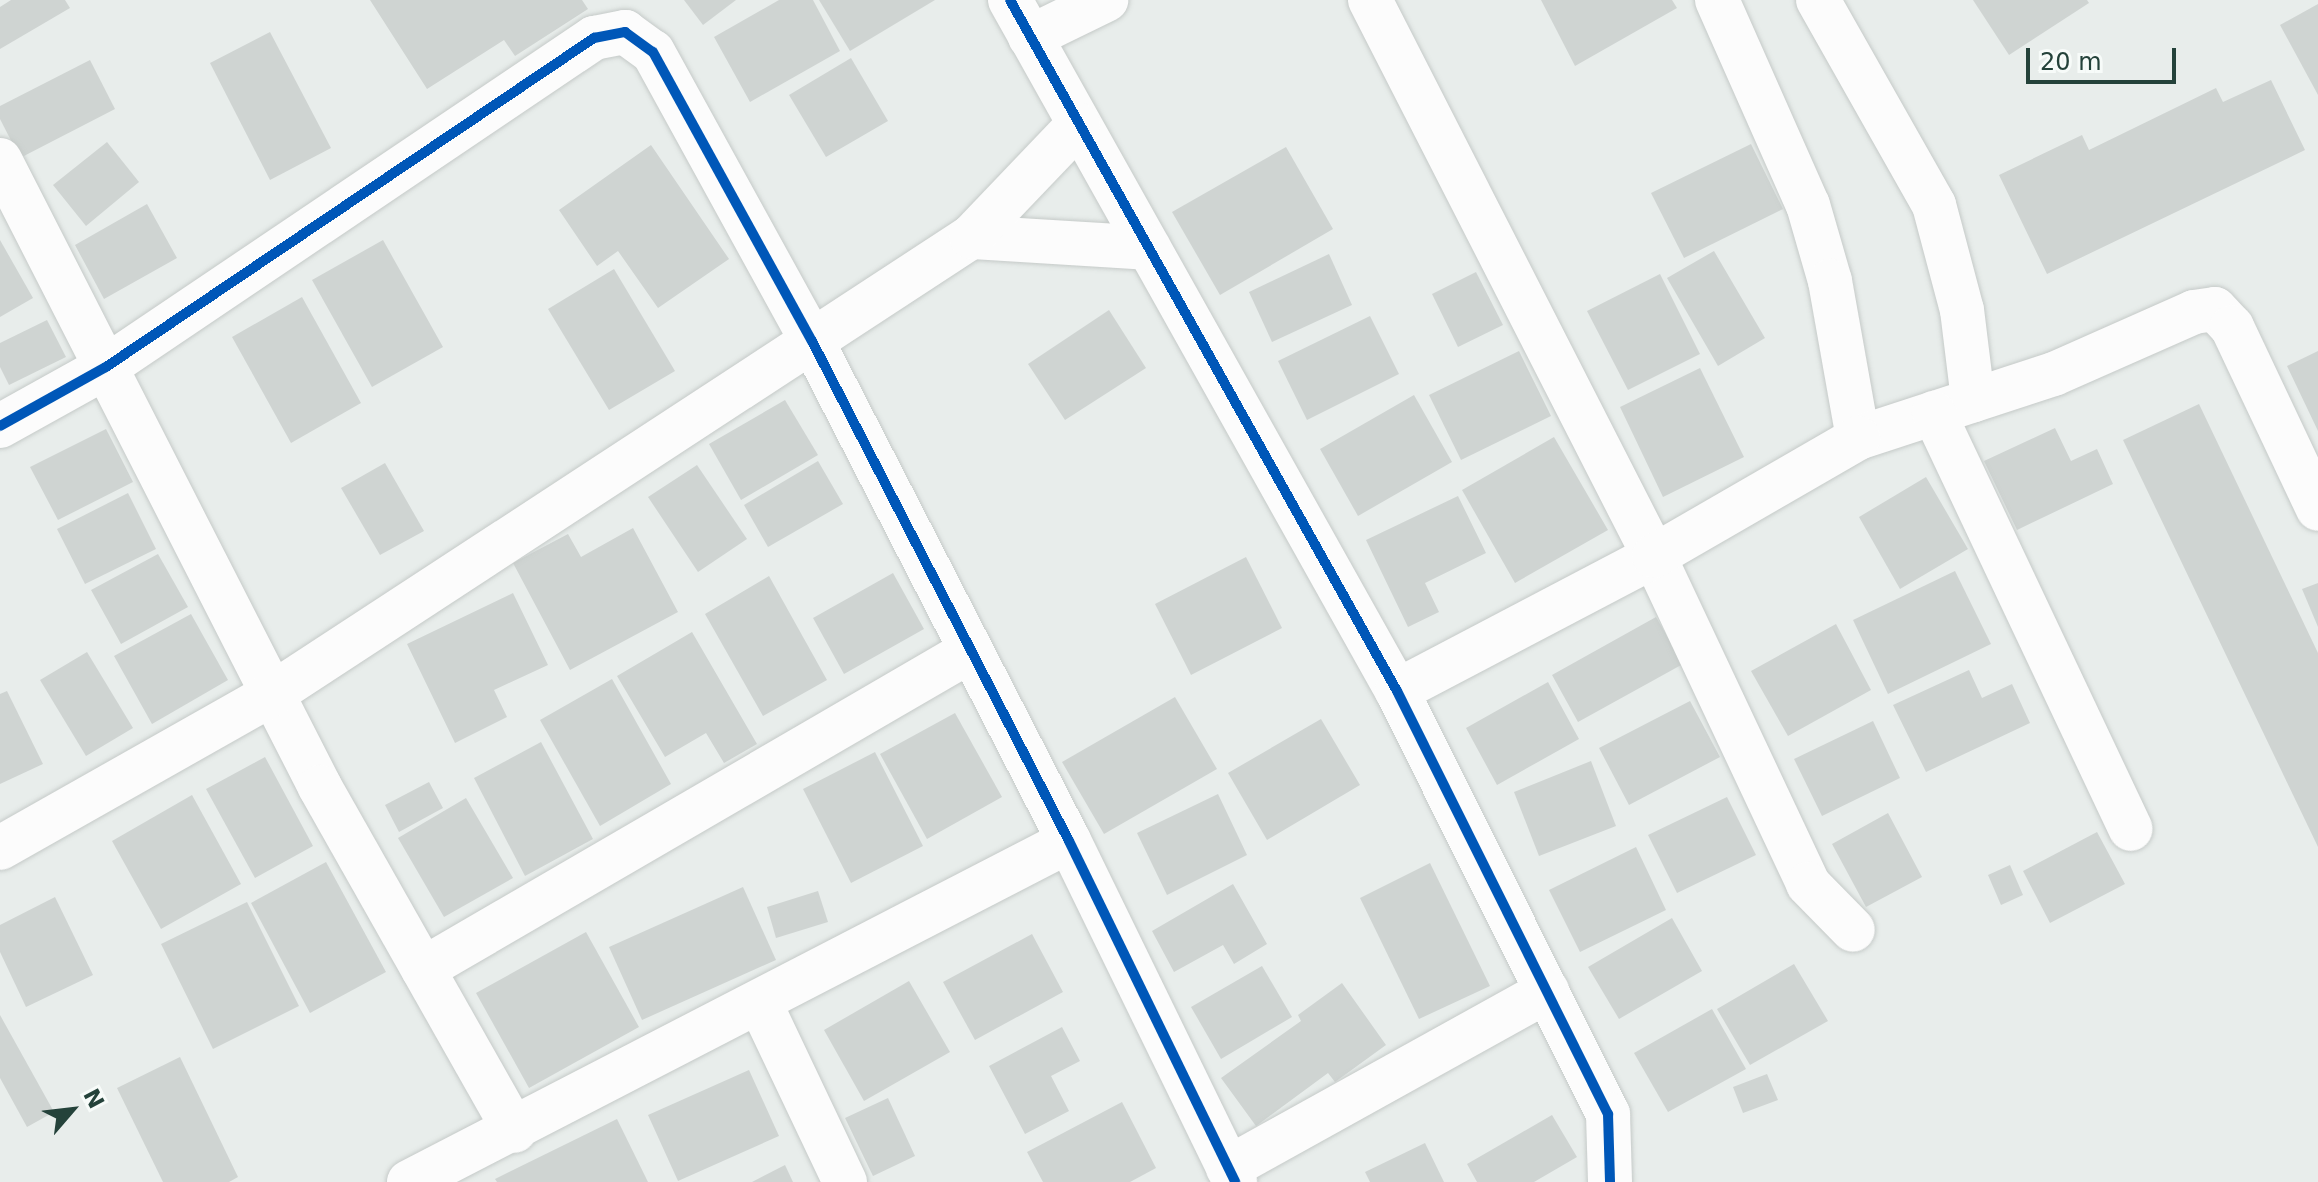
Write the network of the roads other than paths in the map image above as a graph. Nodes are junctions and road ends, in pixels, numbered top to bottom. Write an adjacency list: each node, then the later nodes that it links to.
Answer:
1 (1106, 0): 5 (street)
2 (1370, 0): 16 (street)
3 (1717, 0): 14 (street)
4 (1818, 0): 12 (street)
5 (1020, 18): 6 (street)
6 (1078, 125): 8 (street); 9 (street)
7 (0, 160): 11 (street)
8 (971, 237): 9 (street); 10 (street)
9 (1149, 248): 18 (street)
10 (812, 341): 11 (street); 17 (street); 19 (street)
11 (106, 367): 13 (street); 19 (street)
12 (1954, 406): 14 (street); 15 (street); 20 (street)
13 (0, 426)
14 (1858, 438): 16 (street)
15 (2318, 509)
16 (1654, 556): 18 (street); 23 (street)
17 (970, 651): 21 (street); 24 (street)
18 (1397, 691): 25 (street)
19 (272, 694): 22 (street); 24 (street)
20 (2131, 829)
21 (1069, 841): 26 (street); 29 (street)
22 (0, 848)
23 (1853, 930)
24 (423, 969): 27 (street)
25 (1547, 991): 29 (street); 32 (street)
26 (760, 1003): 27 (street); 31 (street)
27 (515, 1131): 28 (street)
28 (453, 1173): 30 (street)
29 (1231, 1175)
30 (409, 1182)
31 (845, 1182)
32 (1610, 1182)

